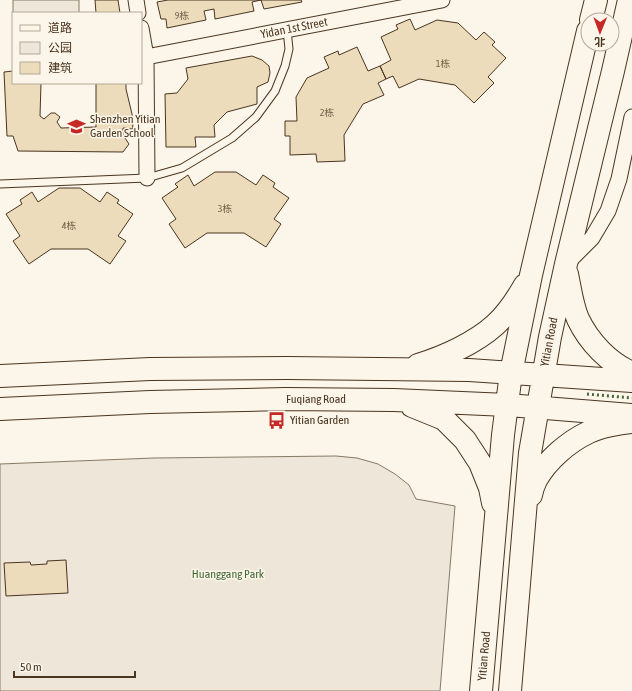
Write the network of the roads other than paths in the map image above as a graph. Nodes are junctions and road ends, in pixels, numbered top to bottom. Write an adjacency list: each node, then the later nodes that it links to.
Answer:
1 (136, 0): 6 (street)
2 (442, 0): 8 (street, Yidan 1st Street)
3 (596, 0): 7 (main road)
4 (630, 0): 5 (street); 15 (main road, Yitian Road)
5 (632, 8)
6 (138, 12)
7 (593, 12)
8 (287, 30): 11 (street, Yidan 1st Street); 13 (lane)
9 (142, 34): 11 (street)
10 (583, 52): 16 (main road, Yitian Road)
11 (146, 57): 13 (street)
12 (632, 117): 15 (street)
13 (147, 178): 14 (lane)
14 (0, 184)
15 (566, 264): 19 (main road); 21 (main road, Yitian Road)
16 (531, 275): 17 (main road); 18 (main road, Yitian Road)
17 (401, 369): 18 (main road); 20 (main road)
18 (511, 373): 21 (main road); 24 (main road, Yitian Road)
19 (632, 373)
20 (0, 376)
21 (543, 376): 22 (main road); 25 (main road, Yitian Road)
22 (632, 381)
23 (394, 400): 24 (main road, Fuqiang Road); 26 (main road, Fuqiang Road); 30 (main road)
24 (506, 405): 25 (main road, Fuqiang Road); 30 (main road, Yitian Road)
25 (538, 408): 27 (main road, Fuqiang Road); 29 (main road, Yitian Road)
26 (0, 409)
27 (632, 415)
28 (632, 422): 29 (main road)
29 (526, 509): 32 (main road, Yitian Road)
30 (496, 522): 31 (main road, Yitian Road)
31 (481, 691)
32 (510, 691)

